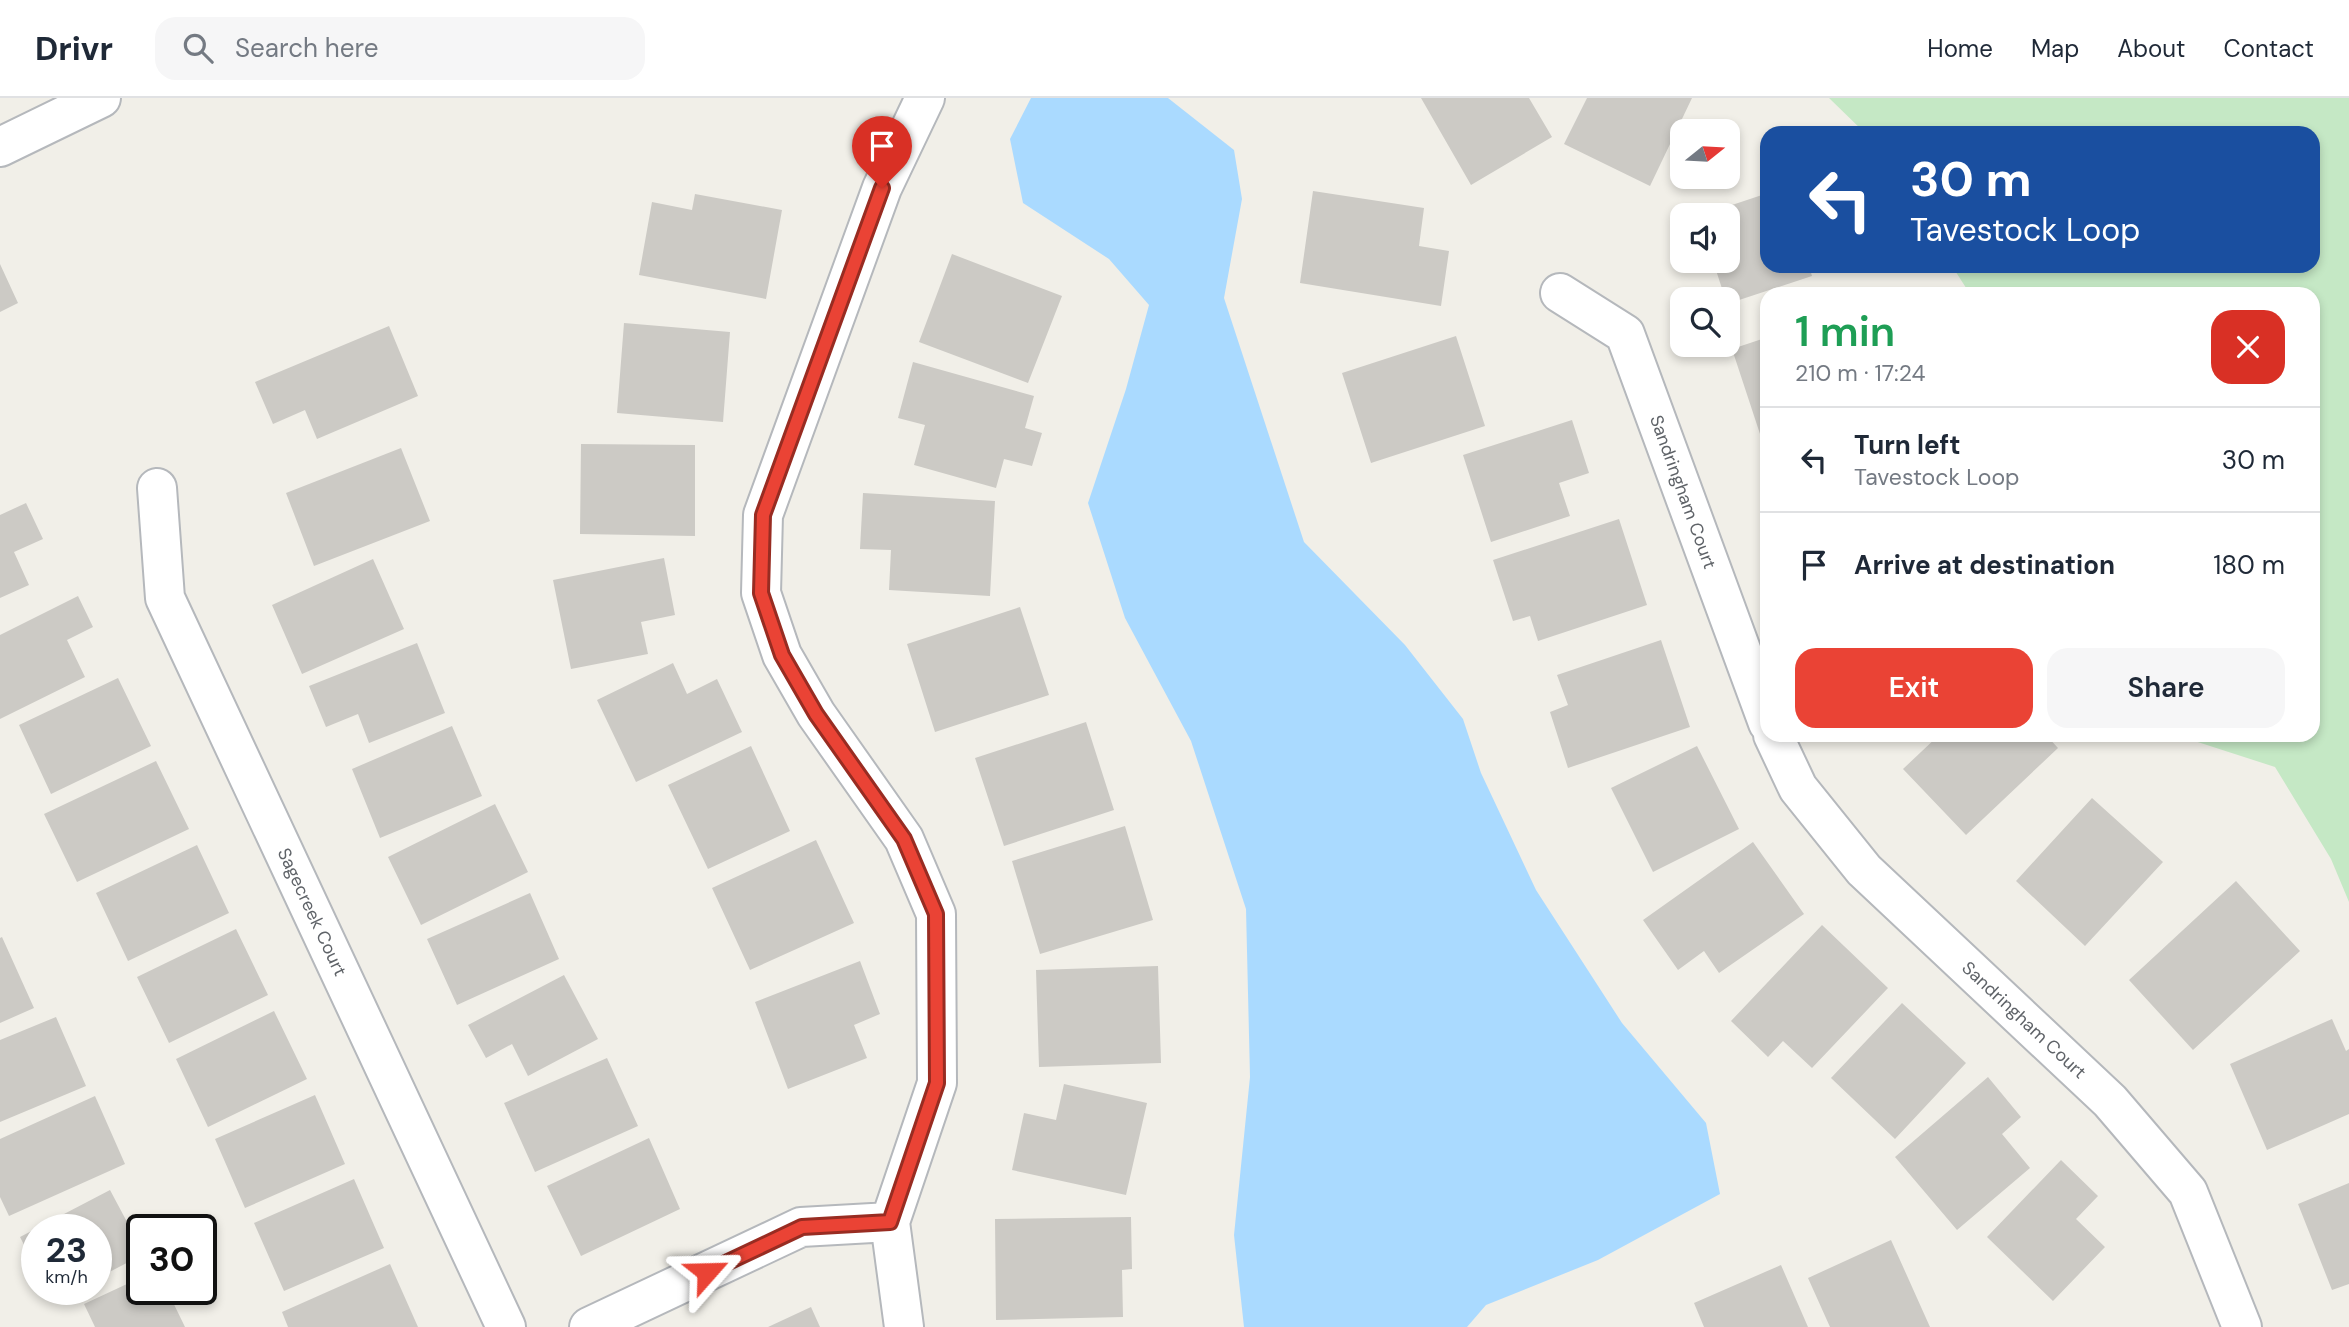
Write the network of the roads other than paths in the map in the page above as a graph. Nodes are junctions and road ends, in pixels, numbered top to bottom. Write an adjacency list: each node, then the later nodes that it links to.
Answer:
1 (101, 98): 3 (street)
2 (925, 98): 8 (street)
3 (0, 147)
4 (1560, 293): 6 (street, Sandringham Court)
5 (157, 488): 10 (street, Sagecreek Court)
6 (1760, 701)
7 (1776, 742): 9 (street, Sandringham Court)
8 (890, 1222): 11 (street); 12 (street)
9 (2230, 1323)
10 (506, 1327)
11 (589, 1327)
12 (904, 1327)

